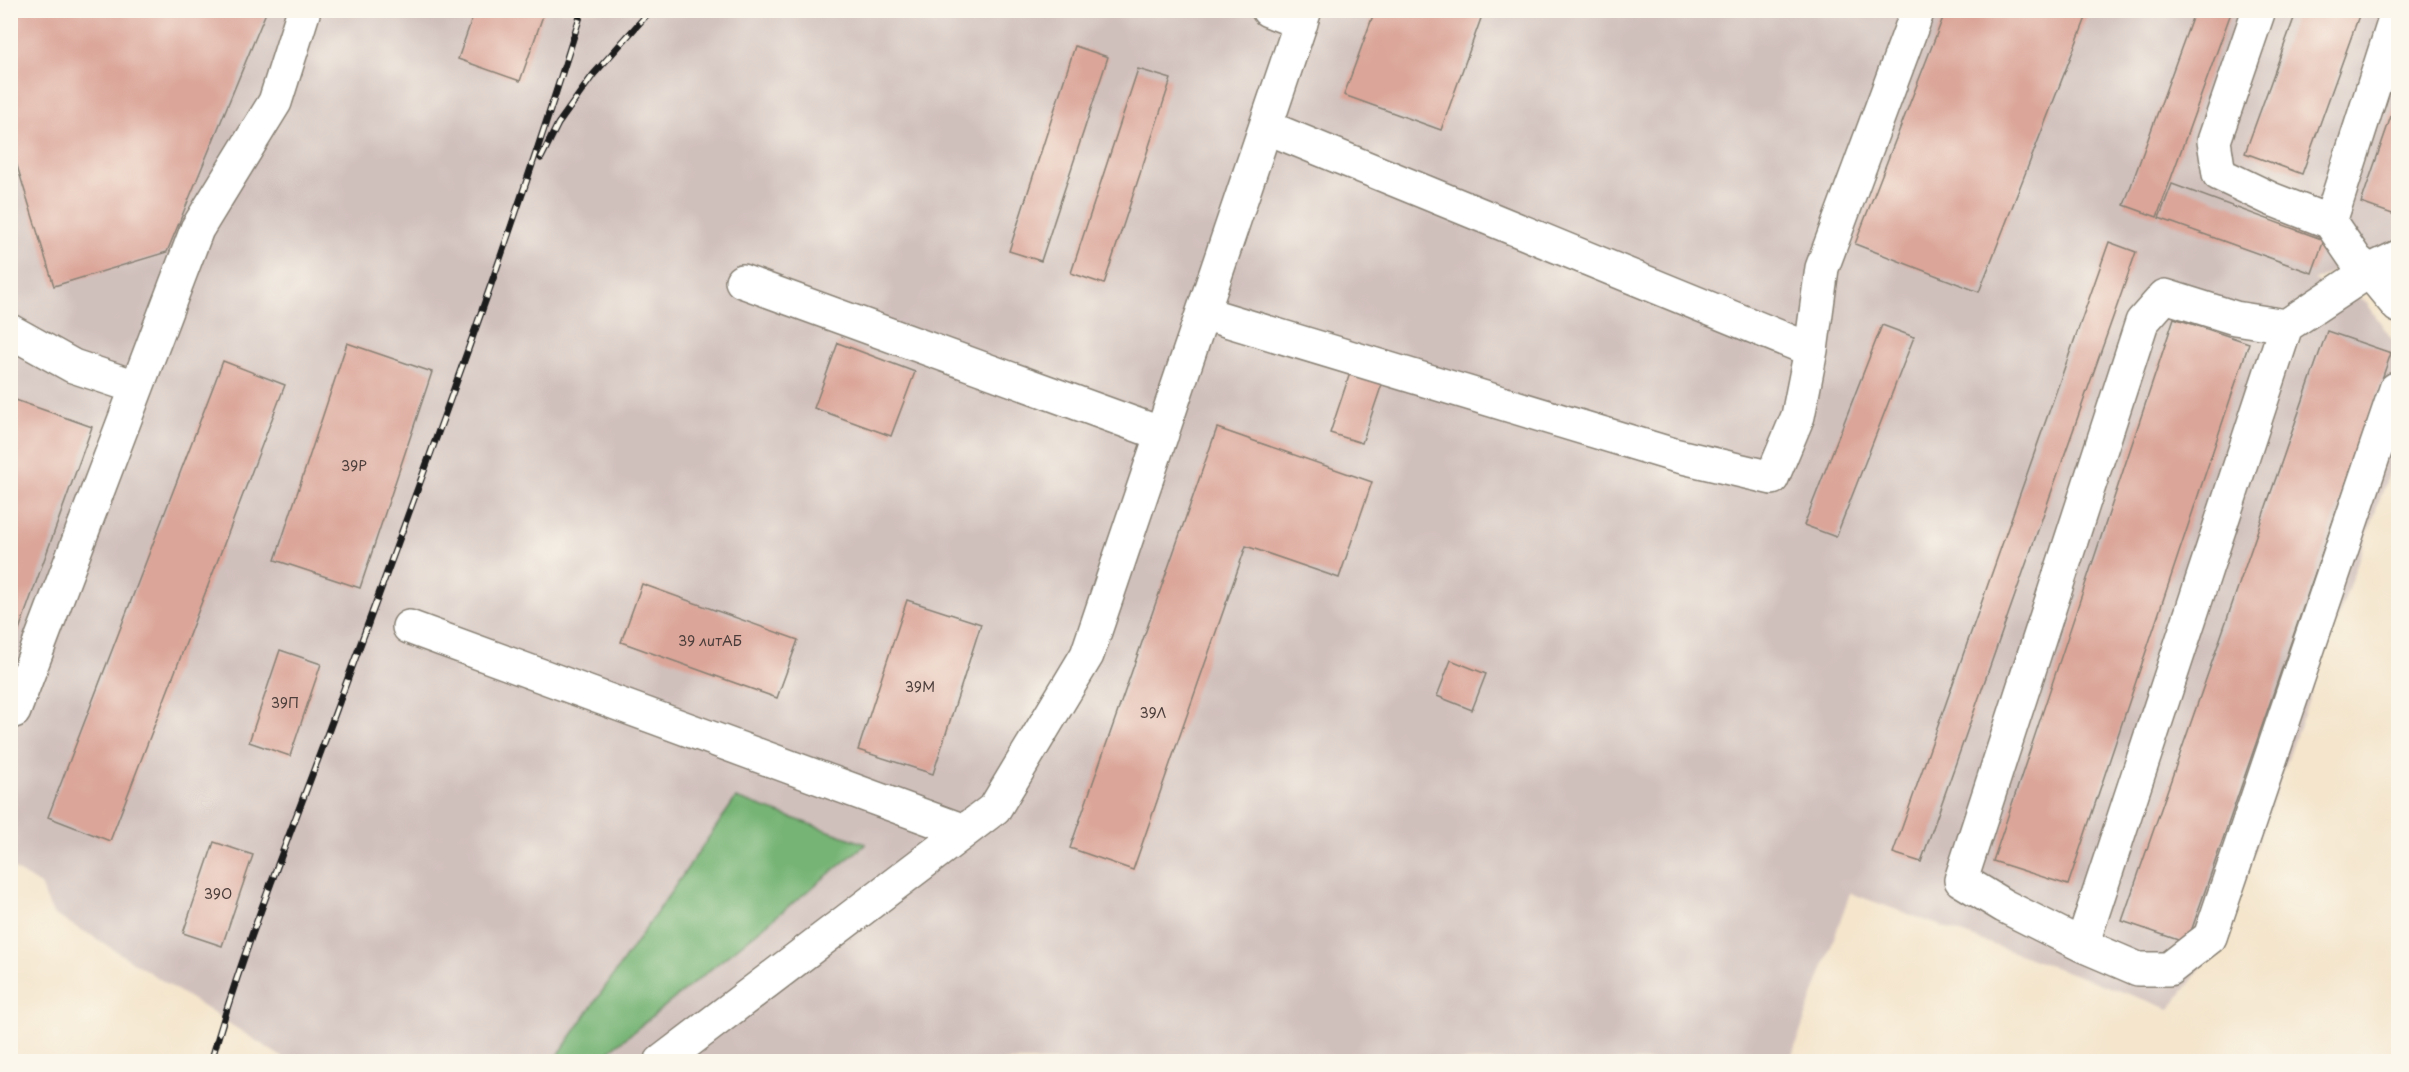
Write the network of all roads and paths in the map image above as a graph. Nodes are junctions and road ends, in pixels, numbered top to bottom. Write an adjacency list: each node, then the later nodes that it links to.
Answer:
1 (304, 10): 17 (lane)
2 (1268, 10): 6 (lane)
3 (1918, 10): 16 (lane)
4 (2259, 10): 8 (lane)
5 (2398, 10): 8 (lane)
6 (1303, 16): 7 (lane)
7 (1266, 127): 13 (lane); 16 (lane)
8 (2330, 222): 10 (lane)
9 (2398, 257): 10 (lane)
10 (2368, 271): 12 (lane); 14 (lane)
11 (742, 281): 19 (lane)
12 (2398, 306)
13 (1203, 313): 16 (lane); 19 (lane)
14 (2286, 326): 23 (lane); 23 (lane)
15 (10, 331): 17 (lane)
16 (1811, 350)
17 (136, 387): 21 (lane)
18 (2396, 389): 23 (lane)
19 (1162, 434): 22 (lane)
20 (409, 627): 22 (lane)
21 (10, 710)
22 (964, 831): 24 (lane)
23 (2082, 945)
24 (660, 1062)

